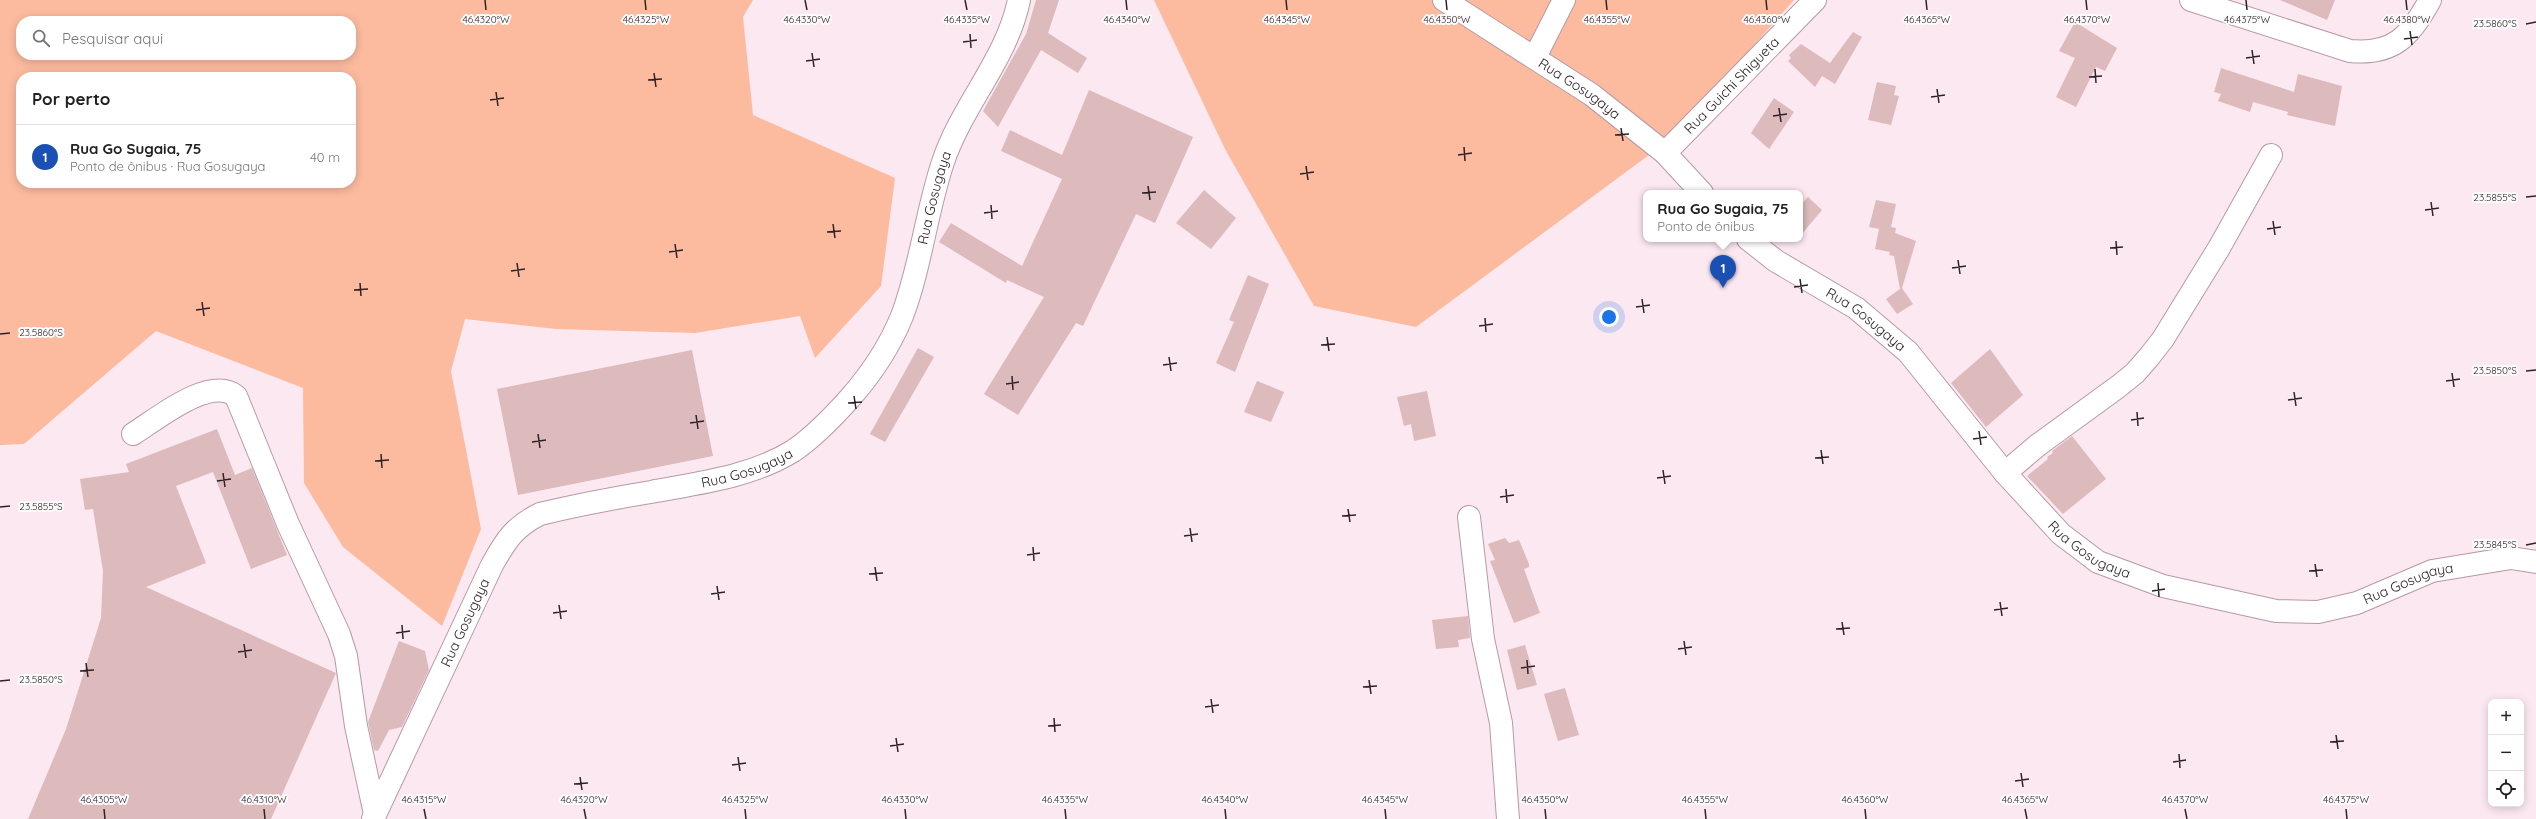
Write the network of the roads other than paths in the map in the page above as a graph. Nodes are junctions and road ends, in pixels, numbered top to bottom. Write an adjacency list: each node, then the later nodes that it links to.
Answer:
1 (1019, 0): 16 (street, Rua Gosugaya)
2 (1444, 0): 7 (street, Rua Gosugaya)
3 (1564, 0): 7 (street)
4 (1815, 0): 8 (street, Rua Guichi Shigueta)
5 (2191, 0): 6 (street)
6 (2430, 0)
7 (1535, 57): 8 (street, Rua Gosugaya)
8 (1665, 152): 10 (street, Rua Gosugaya)
9 (2271, 155): 13 (street)
10 (1699, 190)
11 (1752, 242): 13 (street, Rua Gosugaya)
12 (133, 434): 16 (street)
13 (2005, 473): 15 (street, Rua Gosugaya)
14 (1469, 517): 17 (street)
15 (2536, 562)
16 (374, 816)
17 (1508, 819)

